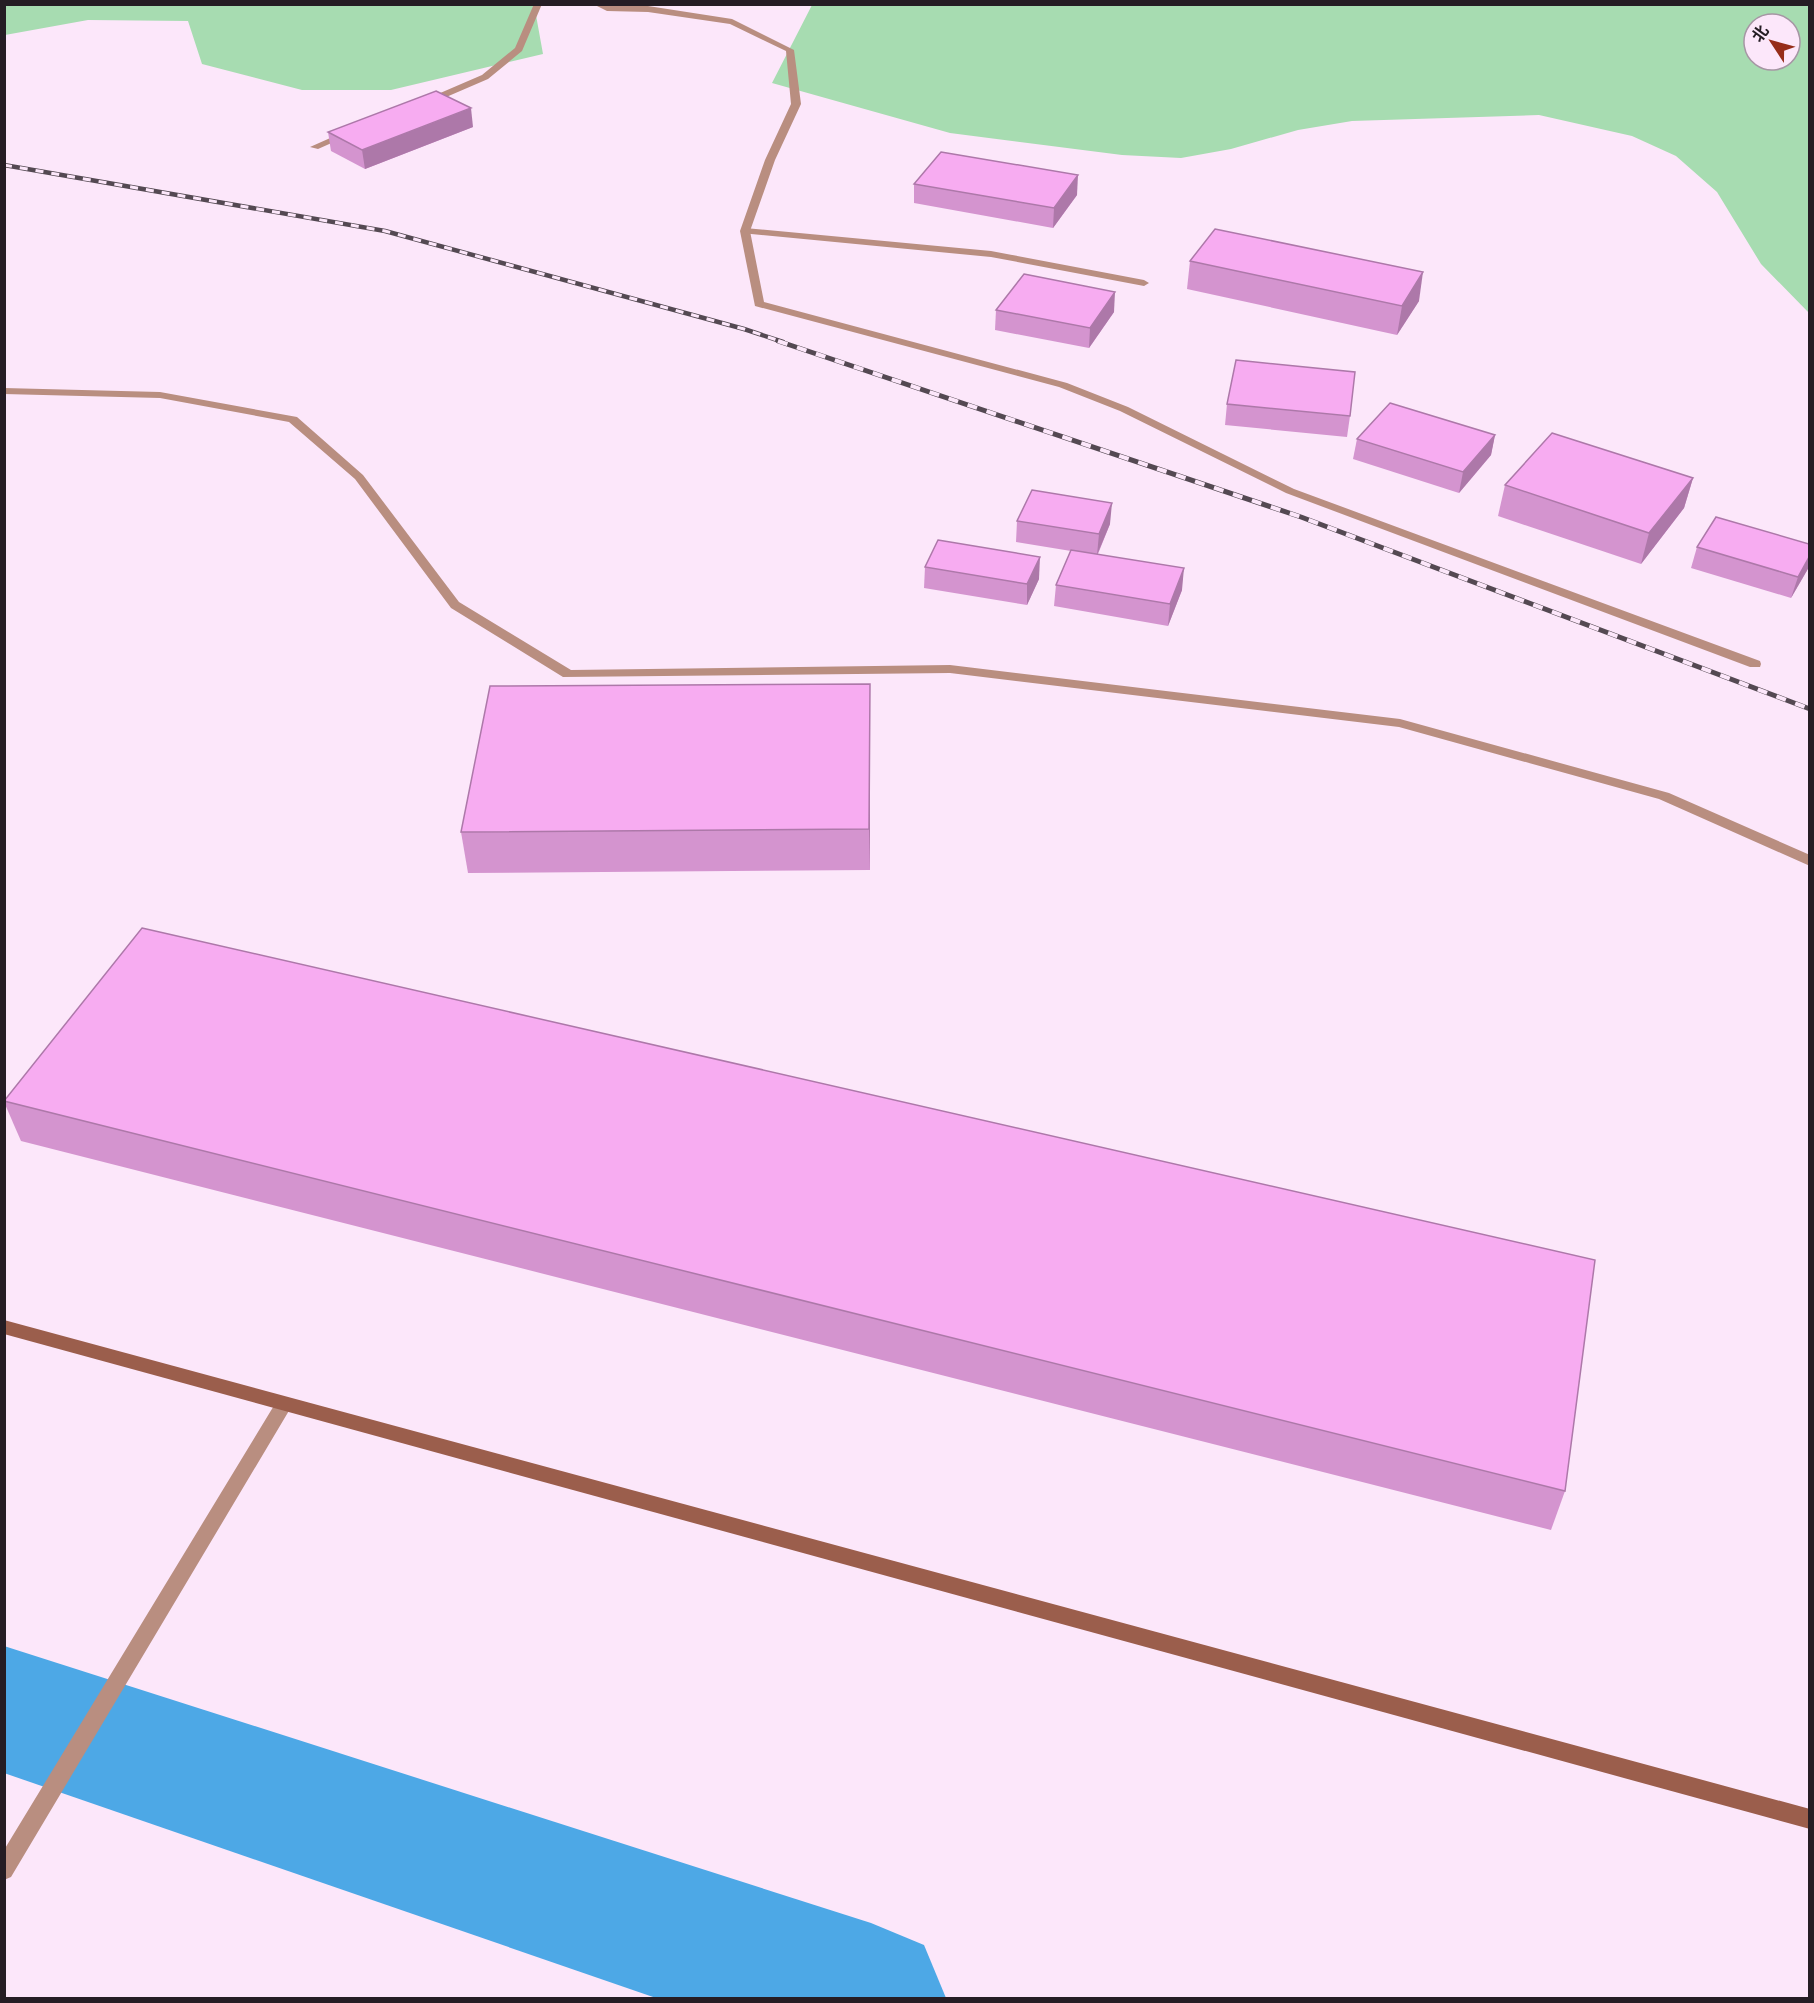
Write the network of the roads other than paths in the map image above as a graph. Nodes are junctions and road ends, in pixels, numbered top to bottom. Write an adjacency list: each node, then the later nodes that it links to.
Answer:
1 (538, 4): 3 (street)
2 (597, 4): 6 (street)
3 (416, 105)
4 (356, 130): 5 (street)
5 (315, 147)
6 (745, 231): 7 (street); 9 (street)
7 (1144, 283)
8 (4, 391): 10 (street)
9 (1755, 664)
10 (1809, 861)
11 (4, 1327): 12 (street)
12 (284, 1404): 13 (street); 14 (street)
13 (1809, 1819)
14 (4, 1870)

